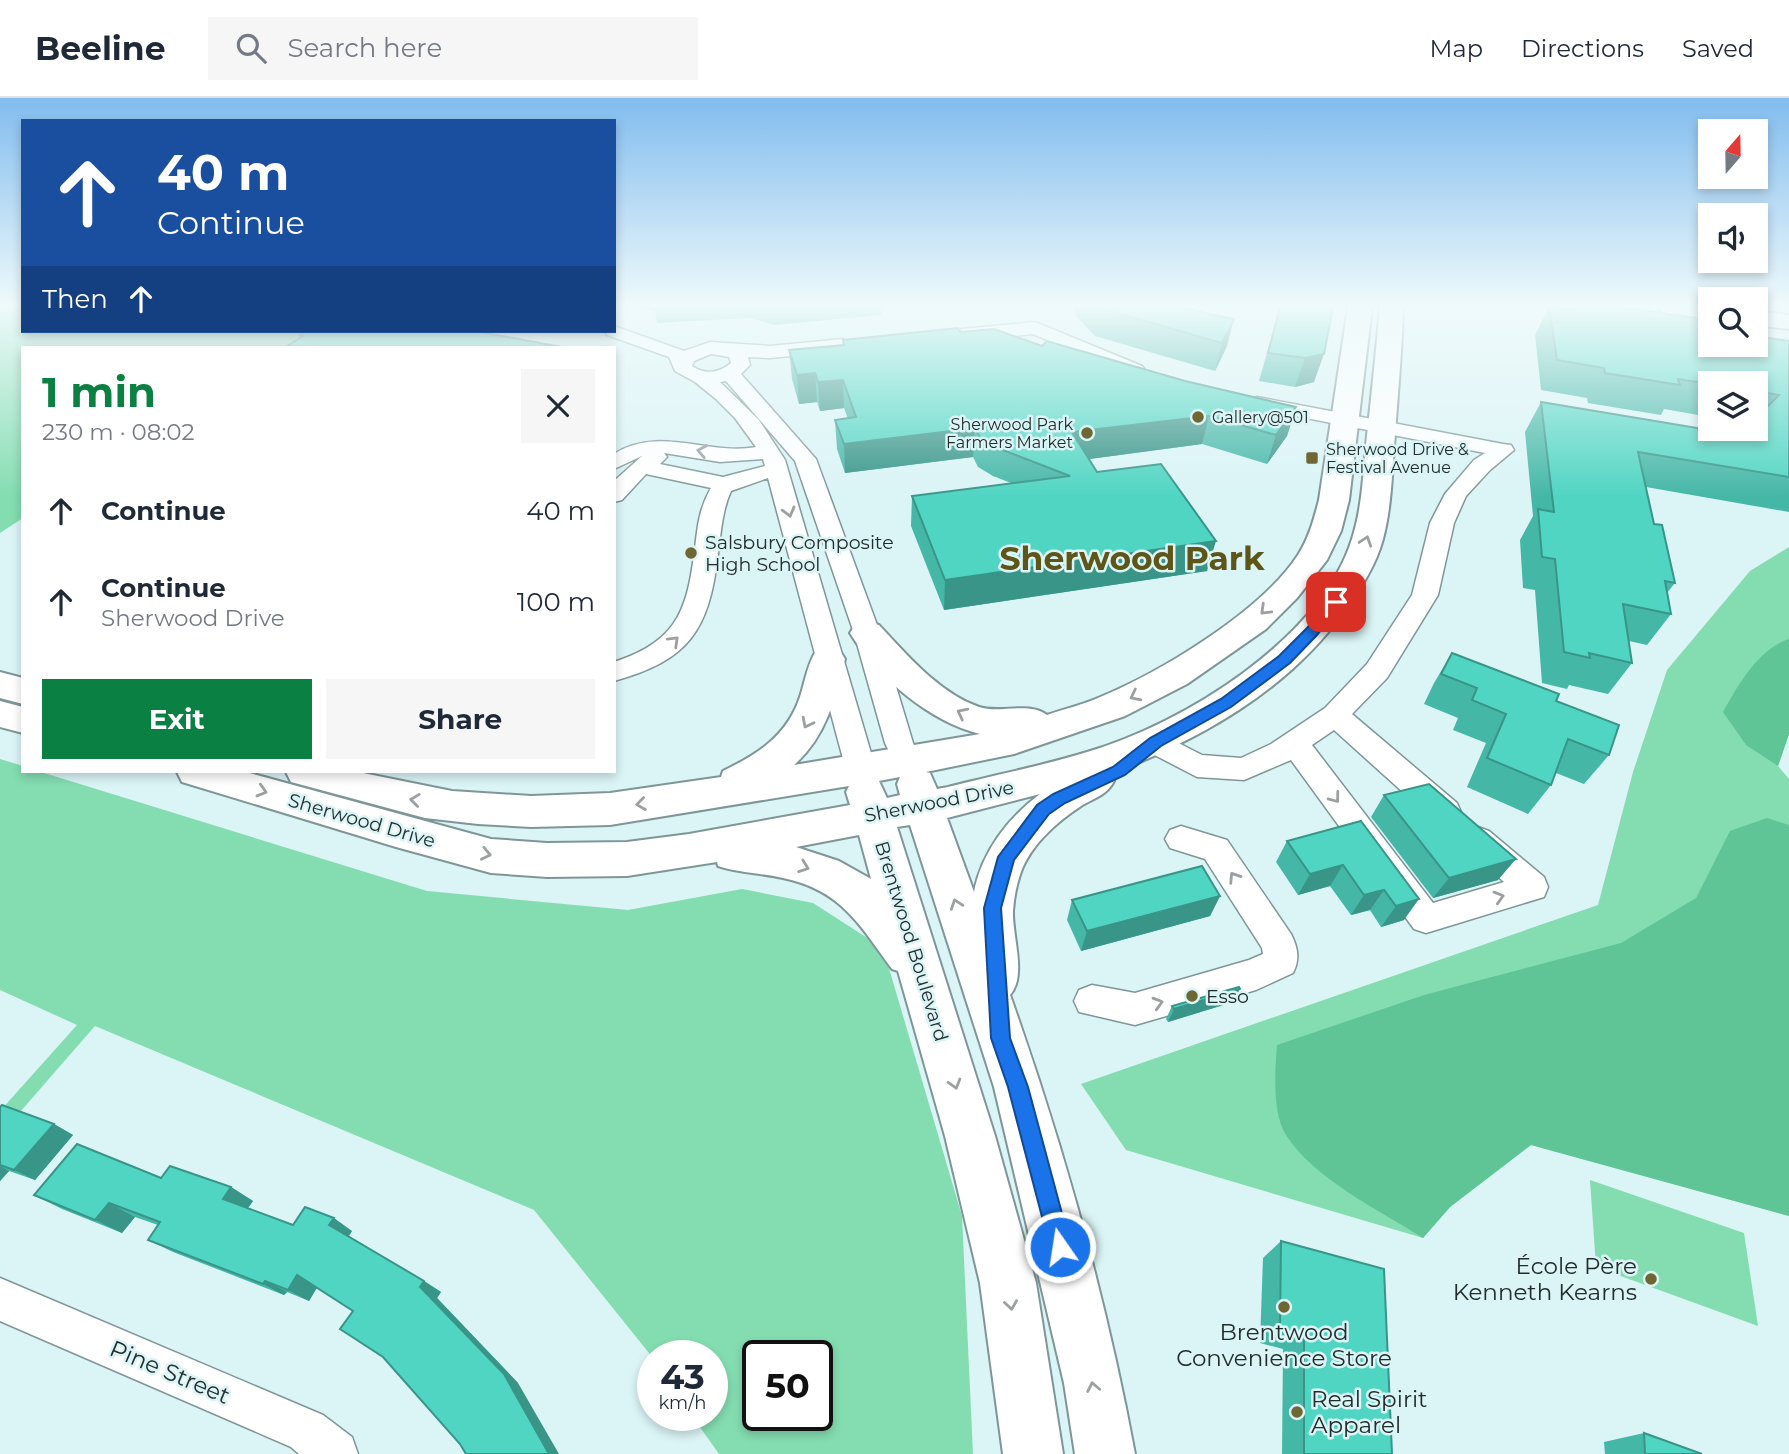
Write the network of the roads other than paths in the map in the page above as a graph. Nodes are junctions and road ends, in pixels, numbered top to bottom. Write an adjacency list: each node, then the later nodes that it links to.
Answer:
1 (684, 370): 8 (street, Brentwood Boulevard)
2 (716, 370): 8 (street)
3 (738, 370): 18 (street)
4 (1136, 370): 7 (street)
5 (1352, 370): 10 (main road)
6 (1386, 370): 11 (main road, Sherwood Drive)
7 (1149, 375)
8 (701, 377): 13 (street, Brentwood Boulevard)
9 (1235, 399): 10 (street)
10 (1346, 420): 11 (street); 26 (main road, one-way to 26)
11 (1381, 426): 24 (street); 27 (main road, Sherwood Drive, one-way to 11)
12 (674, 446): 13 (street, one-way to 12); 14 (street); 15 (street)
13 (773, 460): 16 (street); 19 (street, Brentwood Boulevard, one-way to 19)
14 (616, 462)
15 (641, 466): 16 (street); 17 (street)
16 (724, 484): 20 (street, one-way to 16)
17 (616, 493)
18 (867, 633): 26 (main road, one-way to 18); 29 (street)
19 (828, 659): 32 (street, Brentwood Boulevard); 33 (main road, one-way to 33)
20 (616, 671)
21 (0, 685): 22 (main road)
22 (21, 690)
23 (0, 714): 25 (main road)
24 (1335, 715): 28 (street); 28 (street, one-way to 24)
25 (21, 719)
26 (1077, 720): 29 (main road)
27 (1156, 742): 28 (street); 34 (main road, Sherwood Drive); 40 (main road)
28 (1294, 743)
29 (908, 762): 32 (main road); 34 (main road)
30 (199, 773): 37 (main road, Sherwood Drive, one-way to 37)
31 (309, 773): 33 (main road, Sherwood Drive, one-way to 31)
32 (866, 792): 33 (main road, Sherwood Drive); 34 (main road, Sherwood Drive); 36 (main road, Sherwood Drive); 37 (main road); 38 (main road, Brentwood Boulevard)
33 (709, 795)
34 (924, 807): 40 (main road, one-way to 34)
35 (1181, 839): 39 (street, one-way to 35)
36 (689, 851): 37 (main road, Sherwood Drive); 38 (main road, one-way to 38)
37 (547, 860)
38 (922, 972): 43 (main road, Brentwood Boulevard, one-way to 43)
39 (1092, 1001)
40 (1001, 1038): 44 (main road, one-way to 40)
41 (0, 1299): 42 (street, Pine Street)
42 (335, 1454)
43 (1033, 1454)
44 (1105, 1454)

